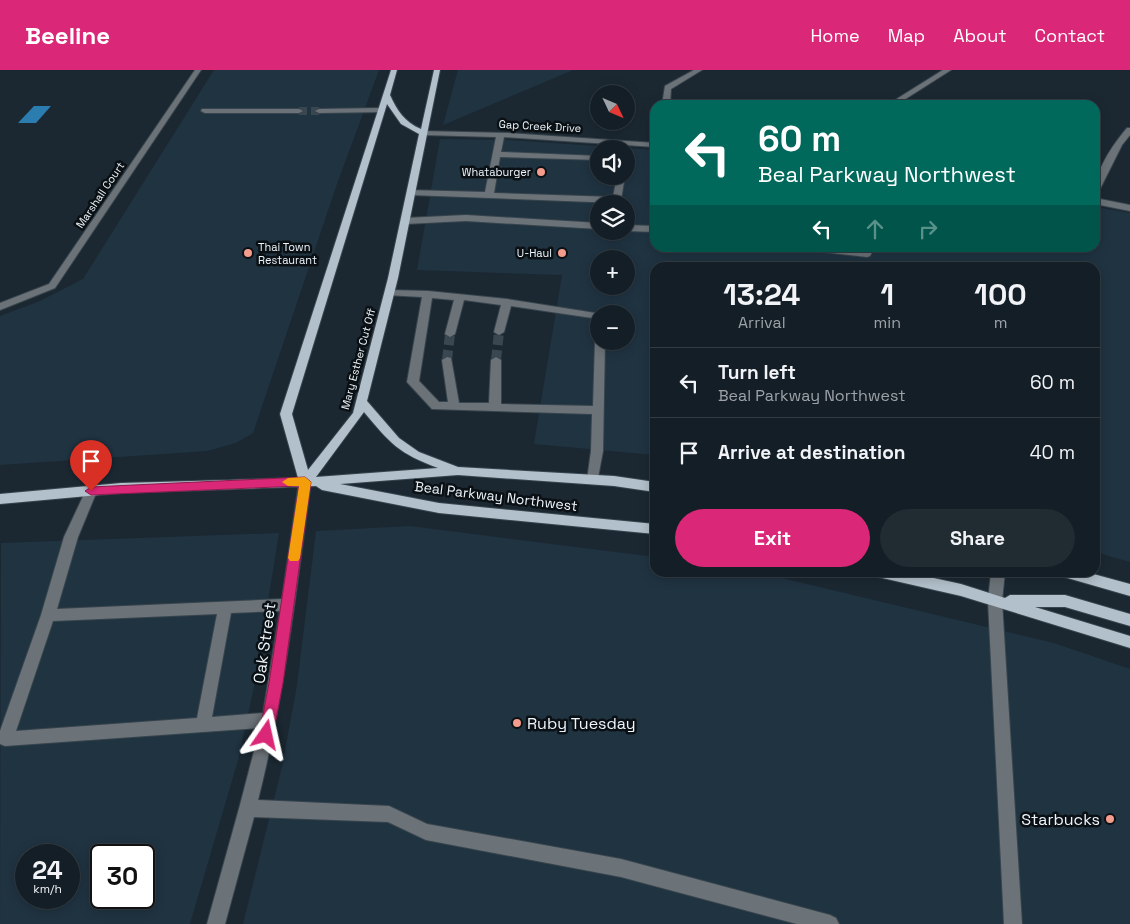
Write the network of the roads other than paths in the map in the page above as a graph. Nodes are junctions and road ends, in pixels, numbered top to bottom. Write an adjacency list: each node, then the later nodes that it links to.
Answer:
1 (198, 70): 37 (street, Marshall Court)
2 (394, 70): 6 (main road)
3 (437, 70): 14 (main road, Mary Esther Cut Off)
4 (699, 70): 7 (street)
5 (948, 70): 8 (street)
6 (386, 94): 11 (main road); 14 (main road)
7 (667, 100)
8 (899, 100)
9 (299, 110): 12 (street)
10 (319, 110): 11 (street)
11 (381, 110): 50 (main road)
12 (204, 111)
13 (1130, 130): 21 (street)
14 (423, 133): 15 (street, Gap Creek Drive); 23 (main road, Mary Esther Cut Off)
15 (500, 135): 16 (street, Gap Creek Drive); 19 (street)
16 (590, 143)
17 (650, 145): 18 (street, Gap Creek Drive)
18 (635, 146)
19 (497, 154): 20 (street); 24 (street)
20 (590, 158)
21 (1100, 181)
22 (619, 185): 24 (street)
23 (411, 192): 24 (street); 27 (main road, Mary Esther Cut Off)
24 (489, 195)
25 (1100, 202): 26 (street)
26 (1130, 208)
27 (405, 221): 28 (street); 33 (main road, Mary Esther Cut Off)
28 (590, 225)
29 (635, 228): 30 (street)
30 (650, 229)
31 (849, 252): 32 (street)
32 (868, 252)
33 (389, 293): 34 (street); 44 (main road, Mary Esther Cut Off)
34 (428, 294): 35 (street); 45 (street)
35 (460, 297): 36 (street); 40 (street)
36 (507, 302): 38 (street); 39 (street)
37 (0, 307)
38 (590, 315)
39 (499, 332)
40 (450, 334)
41 (600, 350): 47 (street)
42 (447, 360): 45 (street)
43 (496, 360): 46 (street)
44 (361, 401): 48 (main road); 50 (main road, Mary Esther Cut Off)
45 (454, 407): 46 (street)
46 (495, 408): 47 (street)
47 (598, 410): 49 (street)
48 (458, 471): 49 (main road, Beal Parkway Northwest); 50 (main road, Beal Parkway Northwest)
49 (593, 480): 51 (main road, Beal Parkway Northwest)
50 (305, 482): 52 (main road, Beal Parkway Northwest); 54 (main road, Beal Parkway Northwest); 60 (street, Oak Street)
51 (650, 486)
52 (91, 491): 53 (main road, Beal Parkway Northwest); 62 (street)
53 (0, 499)
54 (650, 529)
55 (901, 577): 59 (main road)
56 (997, 577): 59 (street)
57 (1082, 577): 58 (main road)
58 (1130, 590)
59 (995, 600): 63 (main road); 64 (main road); 70 (street)
60 (287, 605): 61 (street); 65 (street, Oak Street)
61 (225, 608): 62 (street); 66 (street)
62 (48, 615): 66 (street)
63 (1130, 620)
64 (1130, 642)
65 (269, 720): 66 (street); 67 (street, Oak Street)
66 (203, 726)
67 (248, 808): 68 (street, Oak Street); 69 (street)
68 (216, 924)
69 (830, 924)
70 (1013, 924)

